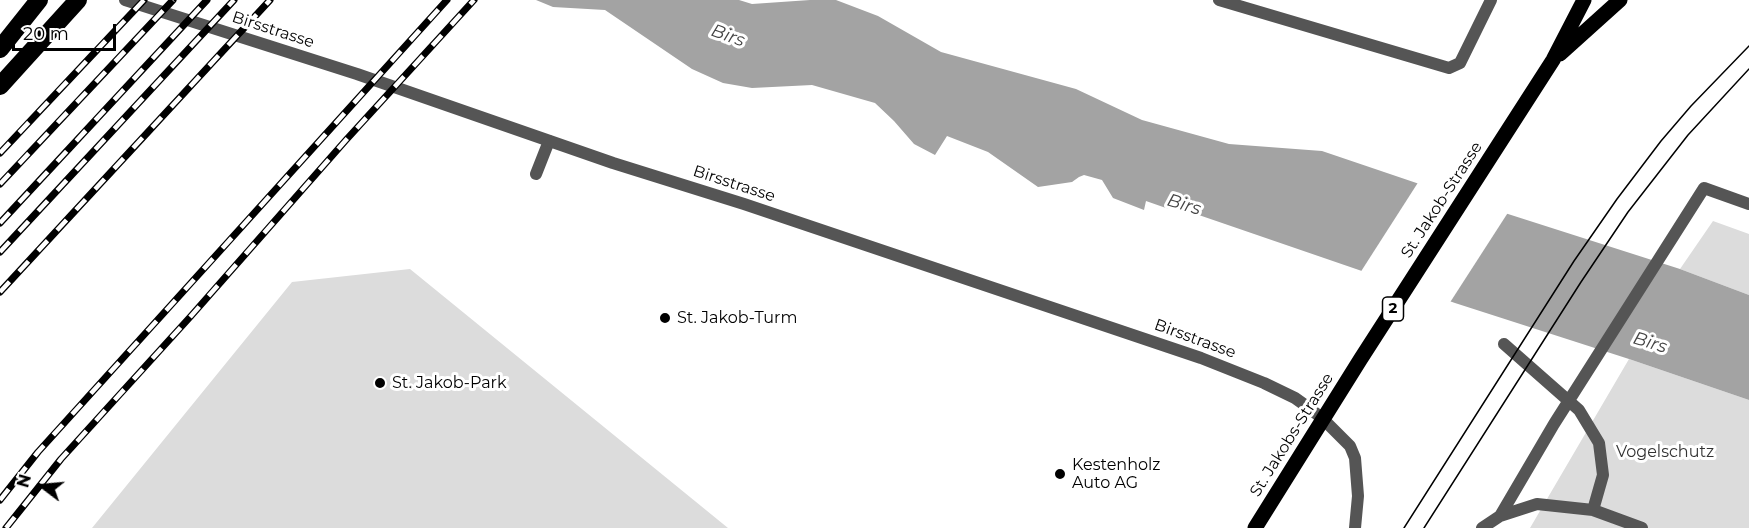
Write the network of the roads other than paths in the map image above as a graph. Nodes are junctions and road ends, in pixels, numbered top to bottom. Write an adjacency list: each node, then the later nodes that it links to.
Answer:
1 (39, 0): 8 (highway)
2 (78, 0): 10 (highway)
3 (125, 0): 11 (street, Birsstrasse)
4 (1218, 0): 5 (street)
5 (1491, 0)
6 (1584, 0): 9 (main road, St. Jakob-Strasse / 2)
7 (1620, 0): 9 (main road, St. Jakob-Strasse / 2)
8 (0, 49)
9 (1553, 60): 15 (main road, St. Jakob-Strasse / 2)
10 (0, 86)
11 (549, 141): 12 (street); 16 (street, Birsstrasse)
12 (536, 174)
13 (1749, 204): 18 (street)
14 (1504, 344): 17 (street)
15 (1360, 360): 16 (main road, St. Jakobs-Strasse / 2)
16 (1323, 419): 19 (main road, St. Jakobs-Strasse / 2); 20 (street, Birsstrasse)
17 (1593, 510): 18 (street); 22 (street)
18 (1500, 516): 21 (street)
19 (1255, 528)
20 (1355, 528)
21 (1482, 528)
22 (1642, 528)

